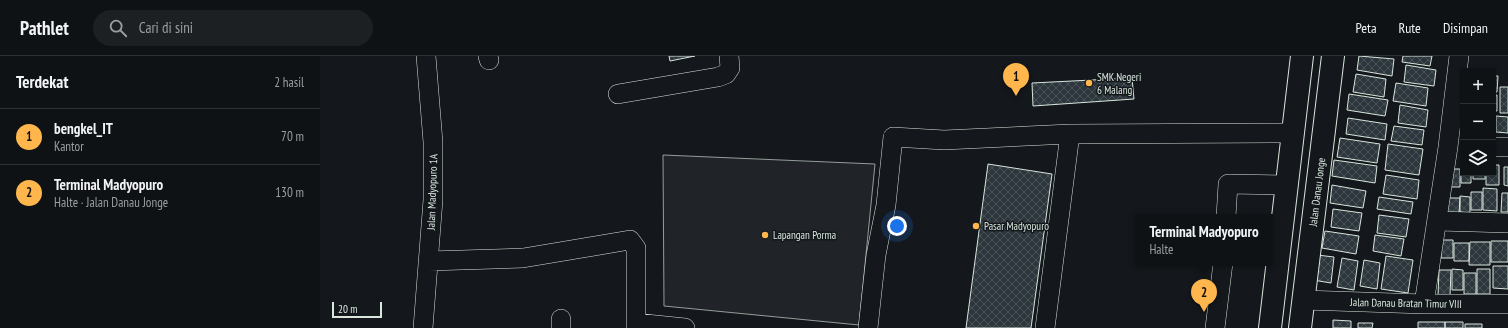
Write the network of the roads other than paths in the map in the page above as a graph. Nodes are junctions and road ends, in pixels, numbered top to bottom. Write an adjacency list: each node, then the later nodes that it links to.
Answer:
1 (426, 56): 19 (street, Jalan Madyopuro 1A)
2 (729, 56): 7 (street)
3 (1302, 56): 8 (main road)
4 (1333, 56): 18 (main road, Jalan Danau Jonge)
5 (1459, 56): 6 (street); 10 (street)
6 (1476, 56)
7 (618, 94)
8 (1293, 133): 9 (street); 13 (main road)
9 (1070, 134): 27 (street); 28 (street)
10 (1456, 147): 15 (street)
11 (1496, 147): 12 (street)
12 (1508, 147)
13 (1286, 184): 14 (street); 17 (main road)
14 (1226, 214)
15 (1438, 221): 16 (street); 22 (street)
16 (1508, 223)
17 (1279, 258): 18 (main road); 30 (main road)
18 (1309, 260): 21 (main road, Jalan Danau Jonge)
19 (429, 261): 24 (street); 25 (street, Jalan Madyopuro 1A)
20 (1223, 266): 29 (street)
21 (1303, 300): 22 (street, Jalan Danau Bratan Timur VIII); 31 (main road, Jalan Danau Jonge)
22 (1424, 304): 23 (street, Jalan Danau Bratan Timur VIII)
23 (1508, 304)
24 (636, 326): 26 (street)
25 (423, 328)
26 (685, 328)
27 (868, 328)
28 (1045, 328)
29 (1215, 328)
30 (1270, 328)
31 (1300, 328)

